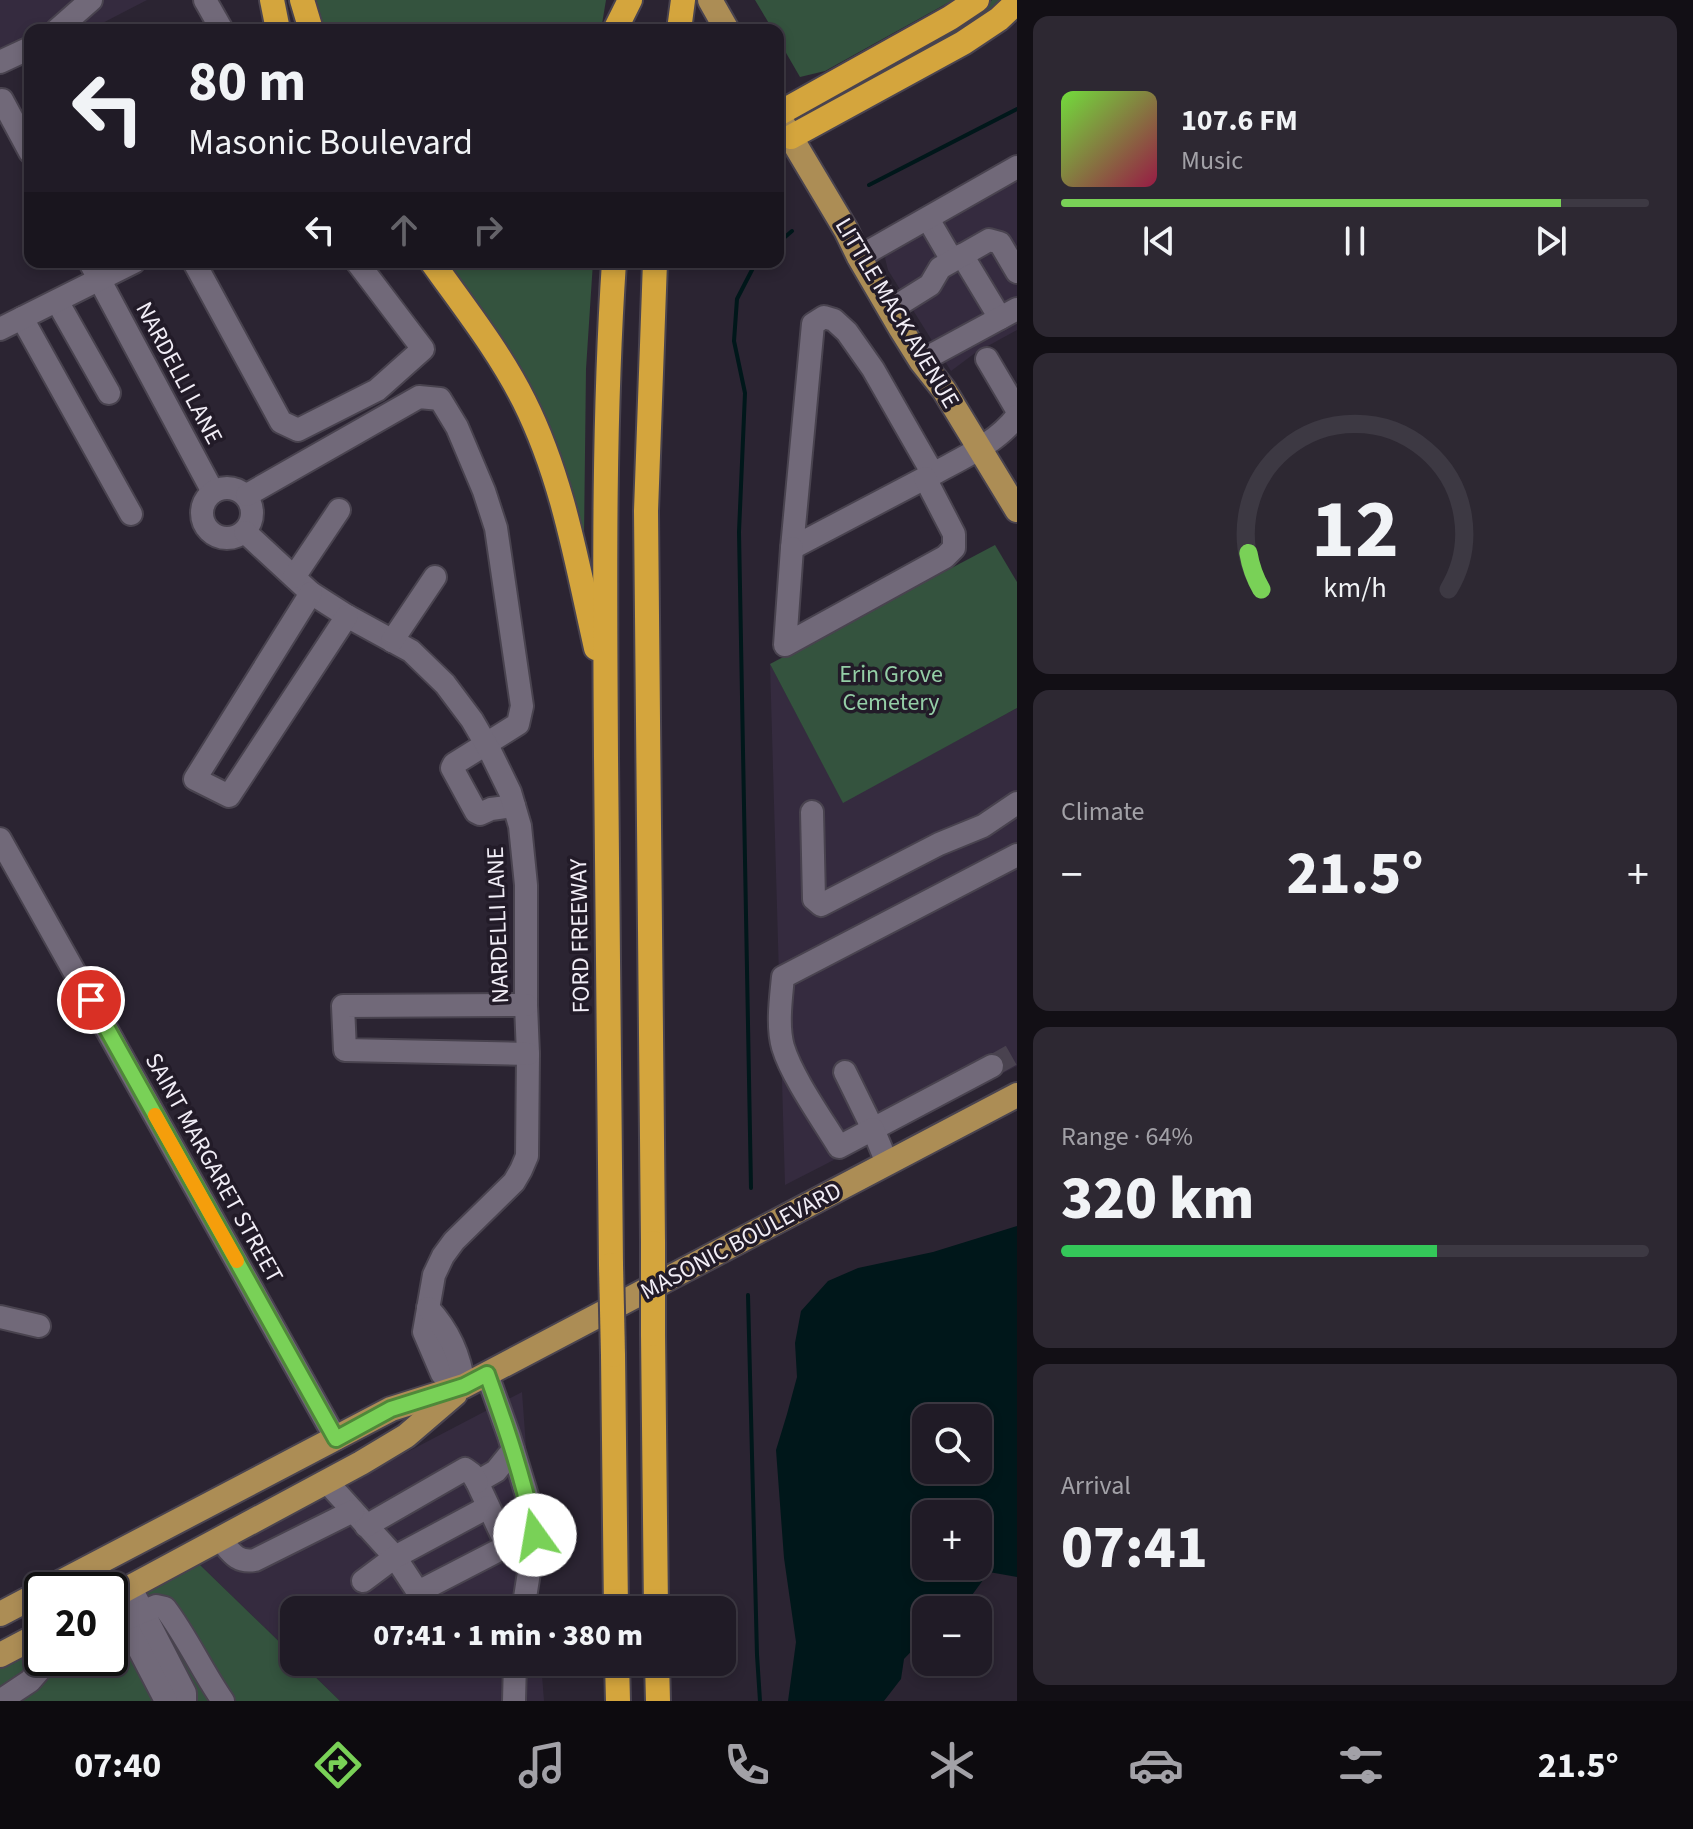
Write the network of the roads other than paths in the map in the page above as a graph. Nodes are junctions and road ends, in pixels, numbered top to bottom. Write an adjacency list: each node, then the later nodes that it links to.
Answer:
1 (91, 0): 11 (street)
2 (205, 0): 12 (street)
3 (272, 0): 13 (highway)
4 (302, 0): 14 (highway)
5 (630, 0): 15 (highway)
6 (639, 0): 16 (highway)
7 (683, 0): 17 (highway)
8 (710, 0): 18 (main road)
9 (977, 0): 22 (highway)
10 (1017, 2): 24 (highway)
11 (64, 24)
12 (219, 24)
13 (277, 24)
14 (309, 24)
15 (618, 24)
16 (636, 24)
17 (680, 24)
18 (724, 24)
19 (24, 51): 20 (street)
20 (0, 62)
21 (2, 100): 25 (street)
22 (784, 112)
23 (784, 125): 24 (main road, LITTLE MACK AVENUE)
24 (791, 137): 28 (main road, LITTLE MACK AVENUE)
25 (24, 141)
26 (1016, 169): 27 (street)
27 (928, 219): 28 (street); 29 (street)
28 (859, 257): 38 (main road, LITTLE MACK AVENUE)
29 (957, 258): 36 (street); 38 (street); 39 (street)
30 (197, 268): 31 (street)
31 (362, 268)
32 (436, 268): 60 (highway)
33 (614, 268): 60 (highway, FORD FREEWAY)
34 (655, 268): 94 (highway, bridge)
35 (95, 271): 37 (street); 48 (street, NARDELLI LANE)
36 (1017, 272)
37 (57, 301): 40 (street); 44 (street)
38 (890, 310): 43 (main road, LITTLE MACK AVENUE)
39 (1009, 313): 43 (street)
40 (22, 318): 41 (street); 52 (street)
41 (0, 329)
42 (987, 359): 45 (street)
43 (921, 361): 46 (main road, LITTLE MACK AVENUE)
44 (109, 393)
45 (1017, 413): 46 (street)
46 (980, 448): 47 (street); 51 (main road, LITTLE MACK AVENUE)
47 (929, 476): 54 (street); 54 (street); 54 (street)
48 (213, 492): 49 (street); 53 (street)
49 (247, 495): 53 (street); 61 (street)
50 (339, 510): 55 (street)
51 (1017, 510)
52 (131, 514)
53 (245, 532): 55 (street, NARDELLI LANE)
54 (792, 548)
55 (294, 577): 57 (street, NARDELLI LANE)
56 (435, 577): 59 (street)
57 (311, 593): 58 (street, NARDELLI LANE); 58 (street)
58 (347, 616): 59 (street, NARDELLI LANE)
59 (392, 641): 61 (street, NARDELLI LANE)
60 (606, 689): 93 (highway, FORD FREEWAY, bridge)
61 (486, 744): 63 (street, NARDELLI LANE); 63 (street)
62 (1017, 803): 64 (street)
63 (514, 806): 67 (street, NARDELLI LANE)
64 (812, 812)
65 (0, 839): 78 (street, SAINT MARGARET STREET)
66 (1017, 855): 72 (street)
67 (526, 1005): 68 (street, NARDELLI LANE); 68 (street)
68 (528, 1054): 77 (street, NARDELLI LANE)
69 (992, 1066): 72 (street)
70 (845, 1072): 72 (street)
71 (1017, 1095): 73 (main road, MASONIC BOULEVARD)
72 (873, 1129): 73 (street)
73 (887, 1163): 76 (main road, MASONIC BOULEVARD)
74 (0, 1317): 75 (street)
75 (39, 1326)
76 (487, 1374): 77 (main road, MASONIC BOULEVARD); 79 (street)
77 (464, 1386): 78 (main road, MASONIC BOULEVARD); 80 (main road, MASONIC BOULEVARD)
78 (336, 1439): 80 (main road); 83 (main road, MASONIC BOULEVARD)
79 (513, 1450): 82 (street); 92 (street)
80 (355, 1467): 81 (main road, MASONIC BOULEVARD)
81 (327, 1482): 85 (street); 86 (main road, MASONIC BOULEVARD)
82 (477, 1482): 84 (street); 85 (street)
83 (206, 1506): 88 (main road, MASONIC BOULEVARD); 89 (main road)
84 (488, 1507): 87 (street); 87 (street)
85 (360, 1518): 86 (street); 87 (street)
86 (220, 1539): 91 (main road, MASONIC BOULEVARD)
87 (395, 1557): 90 (street)
88 (80, 1572)
89 (113, 1572)
90 (363, 1581)
91 (128, 1585)
92 (525, 1596)
93 (616, 1596)
94 (656, 1596)
95 (24, 1601): 96 (main road, MASONIC BOULEVARD)
96 (0, 1614)
97 (128, 1618): 109 (street)
98 (128, 1622): 108 (street)
99 (128, 1623): 107 (street)
100 (24, 1642): 101 (main road)
101 (0, 1655)
102 (34, 1676): 106 (street)
103 (515, 1676): 110 (street)
104 (617, 1676): 111 (highway)
105 (657, 1676): 112 (highway)
106 (0, 1701)
107 (166, 1701)
108 (185, 1701)
109 (223, 1701)
110 (514, 1701)
111 (618, 1701)
112 (658, 1701)

